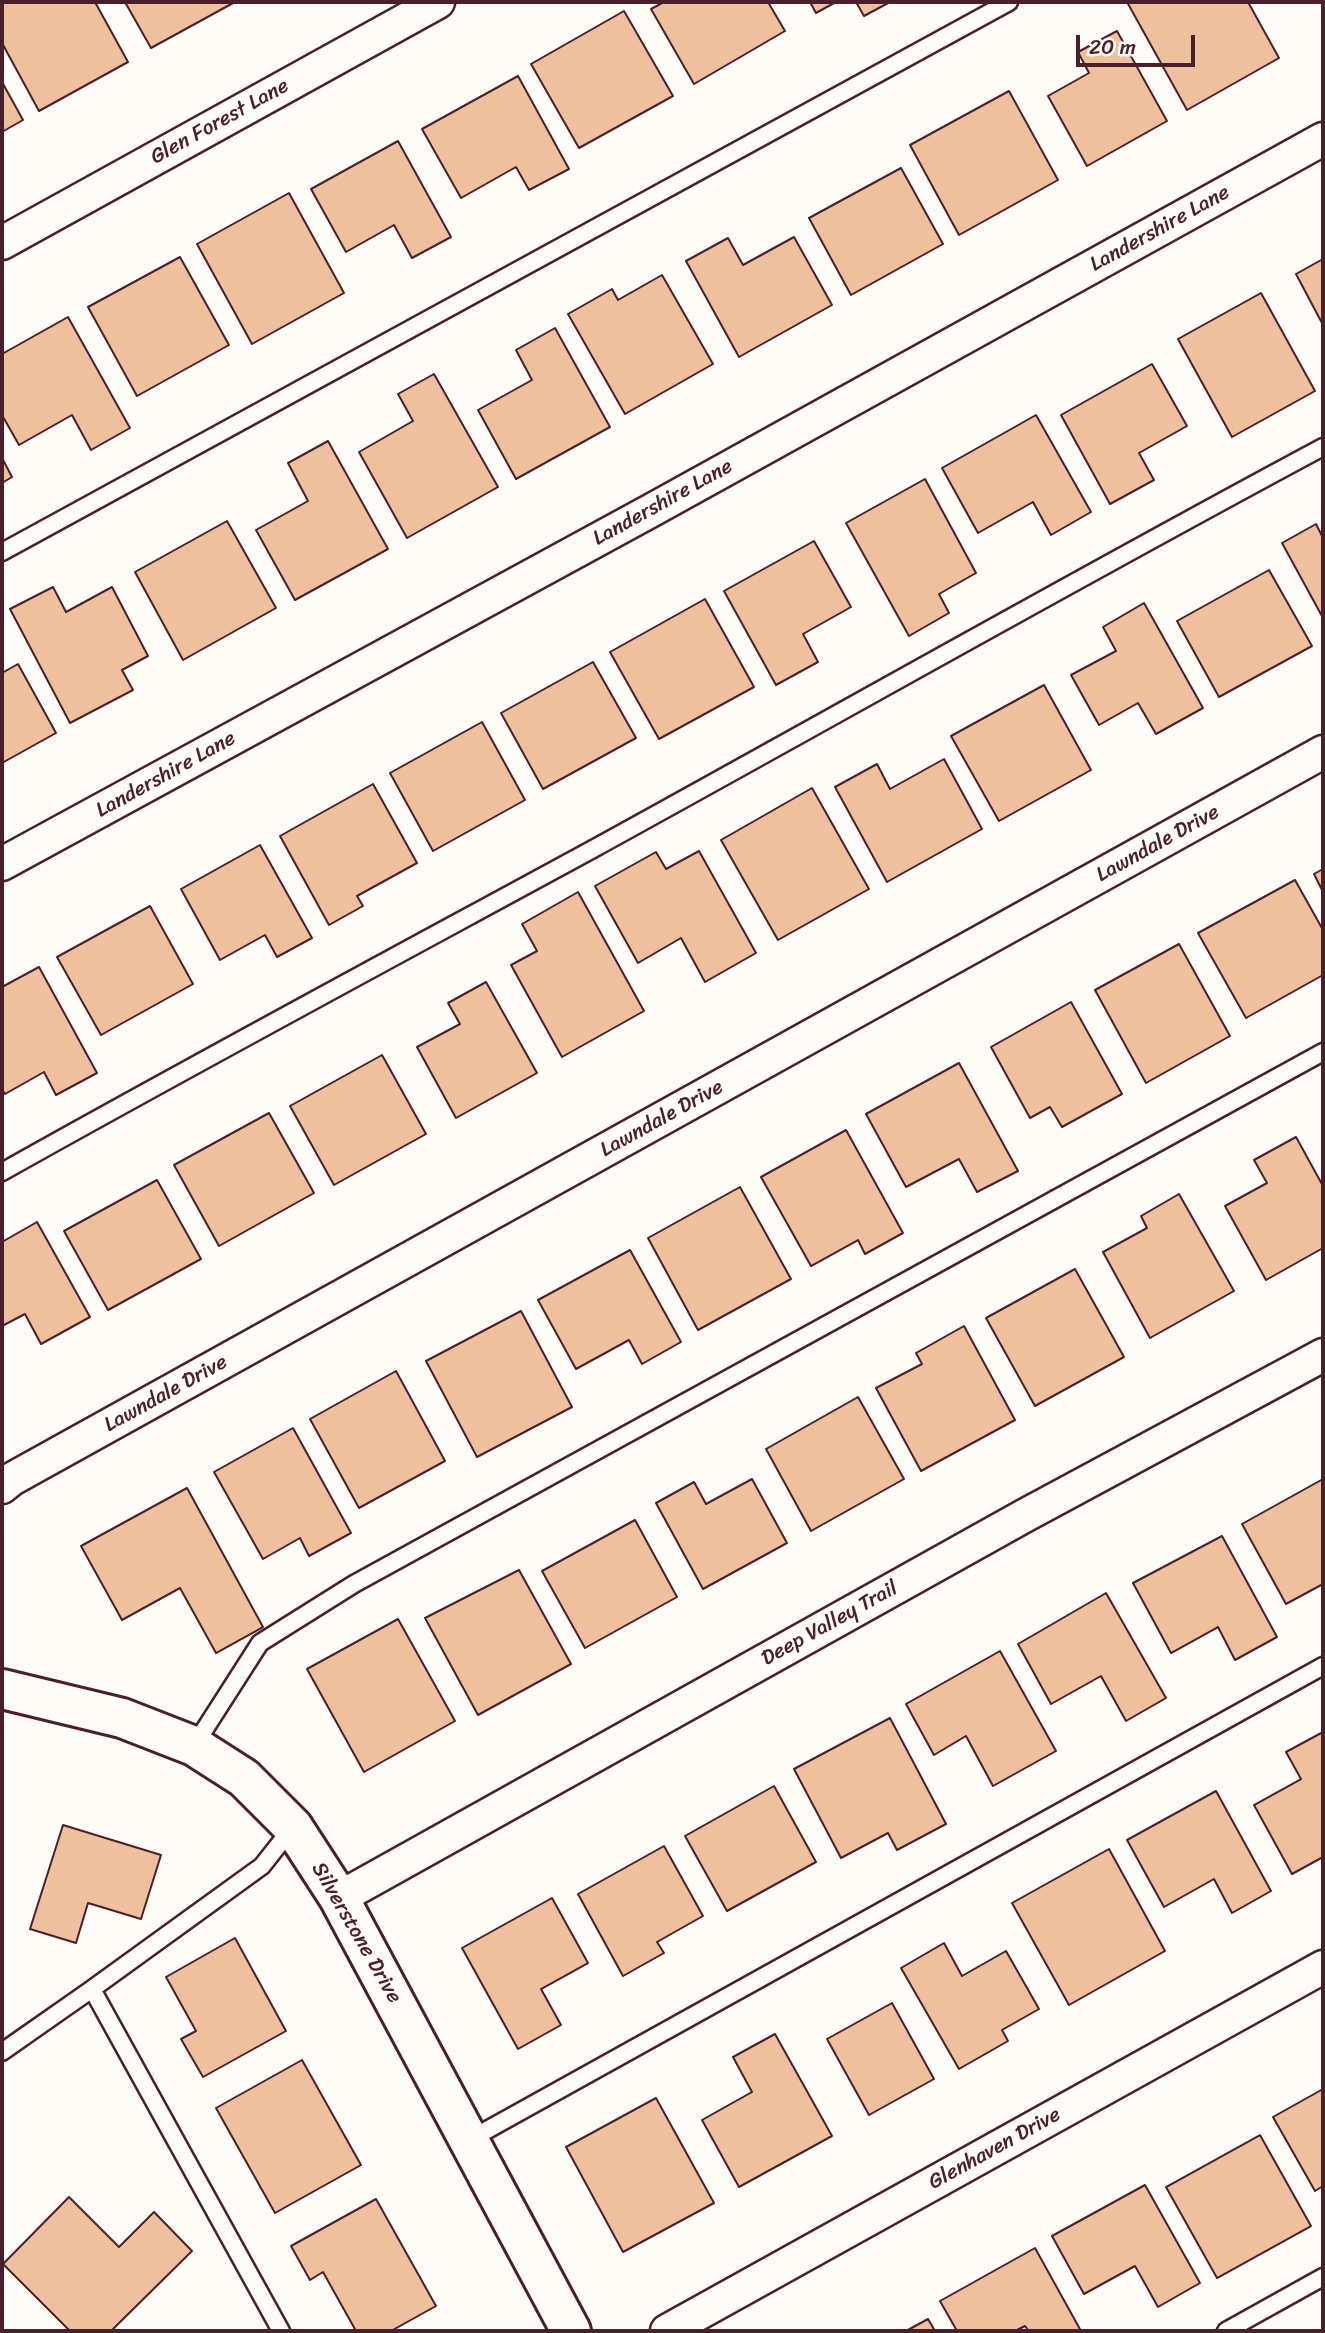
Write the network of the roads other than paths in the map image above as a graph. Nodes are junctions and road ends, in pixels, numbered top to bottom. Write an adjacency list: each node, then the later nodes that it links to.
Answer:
1 (438, 2): 4 (street, Glen Forest Lane)
2 (1009, 2): 6 (lane)
3 (1323, 139): 8 (street, Landershire Lane)
4 (2, 243)
5 (1323, 447): 10 (lane)
6 (2, 552)
7 (1323, 752): 12 (street, Lawndale Drive)
8 (2, 864)
9 (1323, 1052): 15 (lane)
10 (2, 1172)
11 (1323, 1356): 17 (street, Deep Valley Trail)
12 (2, 1487)
13 (1323, 1666): 21 (lane)
14 (2, 1689): 15 (street, Silverstone Drive)
15 (194, 1746): 16 (street, Silverstone Drive)
16 (293, 1827): 17 (street, Silverstone Drive); 19 (lane)
17 (339, 1898): 21 (street, Silverstone Drive)
18 (1323, 1967): 25 (street, Glenhaven Drive)
19 (92, 1989): 20 (lane); 23 (lane)
20 (2, 2052)
21 (468, 2140): 24 (street, Silverstone Drive)
22 (1323, 2277): 26 (lane)
23 (281, 2331)
24 (571, 2331)
25 (667, 2331)
26 (1226, 2331)

